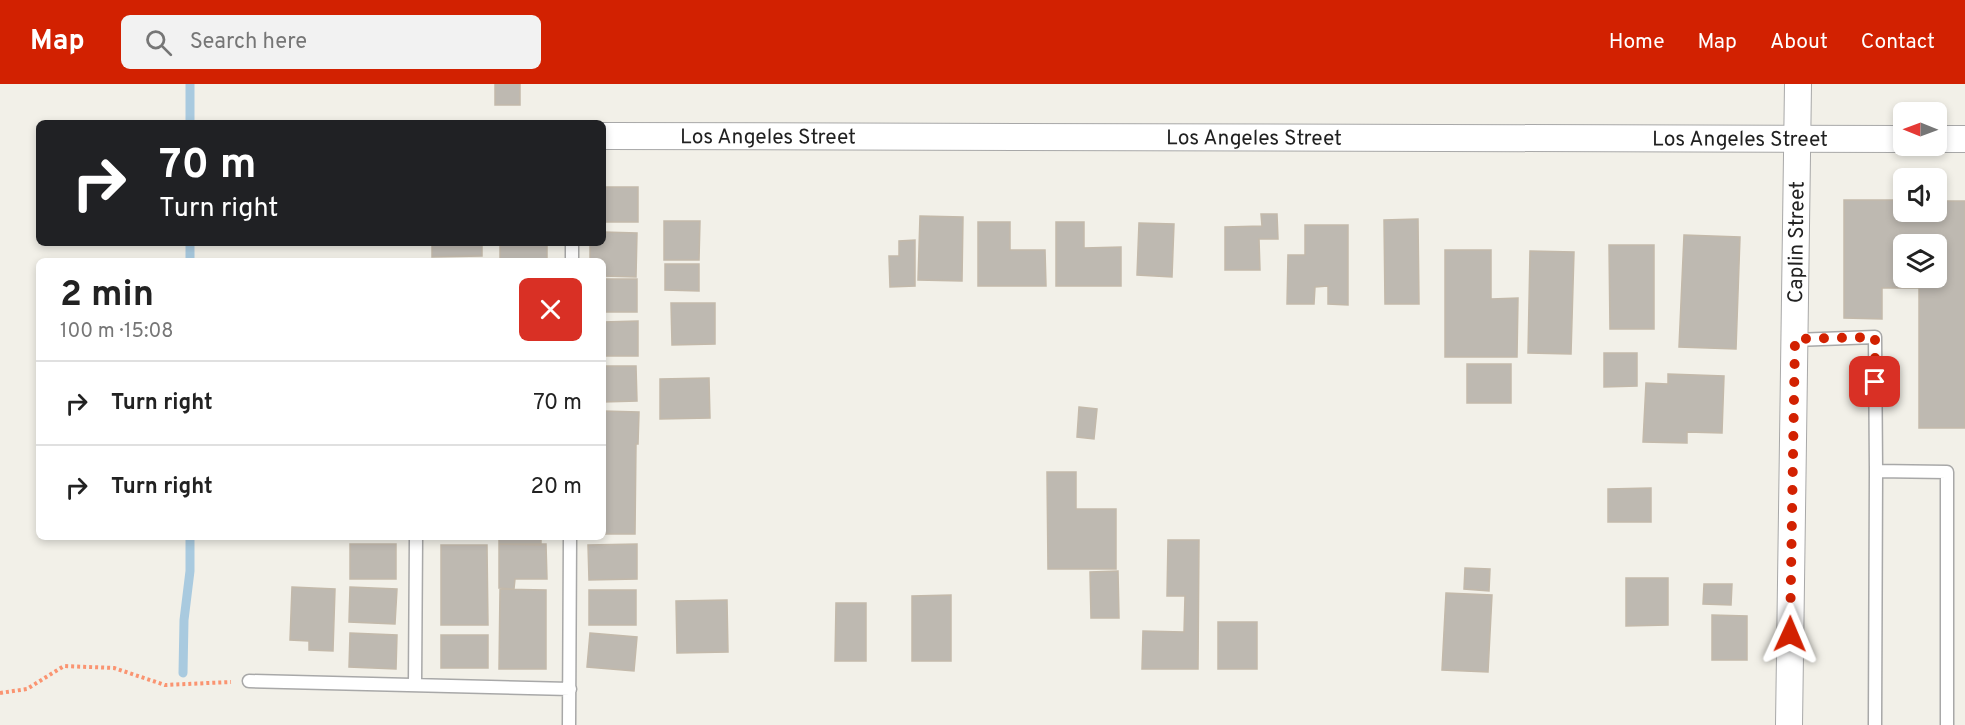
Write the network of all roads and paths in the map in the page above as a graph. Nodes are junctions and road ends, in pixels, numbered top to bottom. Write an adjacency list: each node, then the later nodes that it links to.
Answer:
1 (1798, 84): 3 (street, Caplin Street)
2 (606, 136): 3 (street, Los Angeles Street)
3 (1798, 139): 4 (street, Los Angeles Street); 7 (street, Caplin Street)
4 (1893, 139)
5 (1947, 139): 6 (street)
6 (1965, 139)
7 (1795, 339): 8 (lane); 16 (street, Caplin Street)
8 (1876, 471): 17 (lane); 18 (lane)
9 (416, 540): 12 (lane)
10 (570, 540): 13 (lane)
11 (249, 681): 12 (lane); 14 (path)
12 (415, 685): 13 (lane)
13 (570, 689): 15 (lane)
14 (0, 693)
15 (569, 725)
16 (1789, 725)
17 (1875, 725)
18 (1947, 725)

